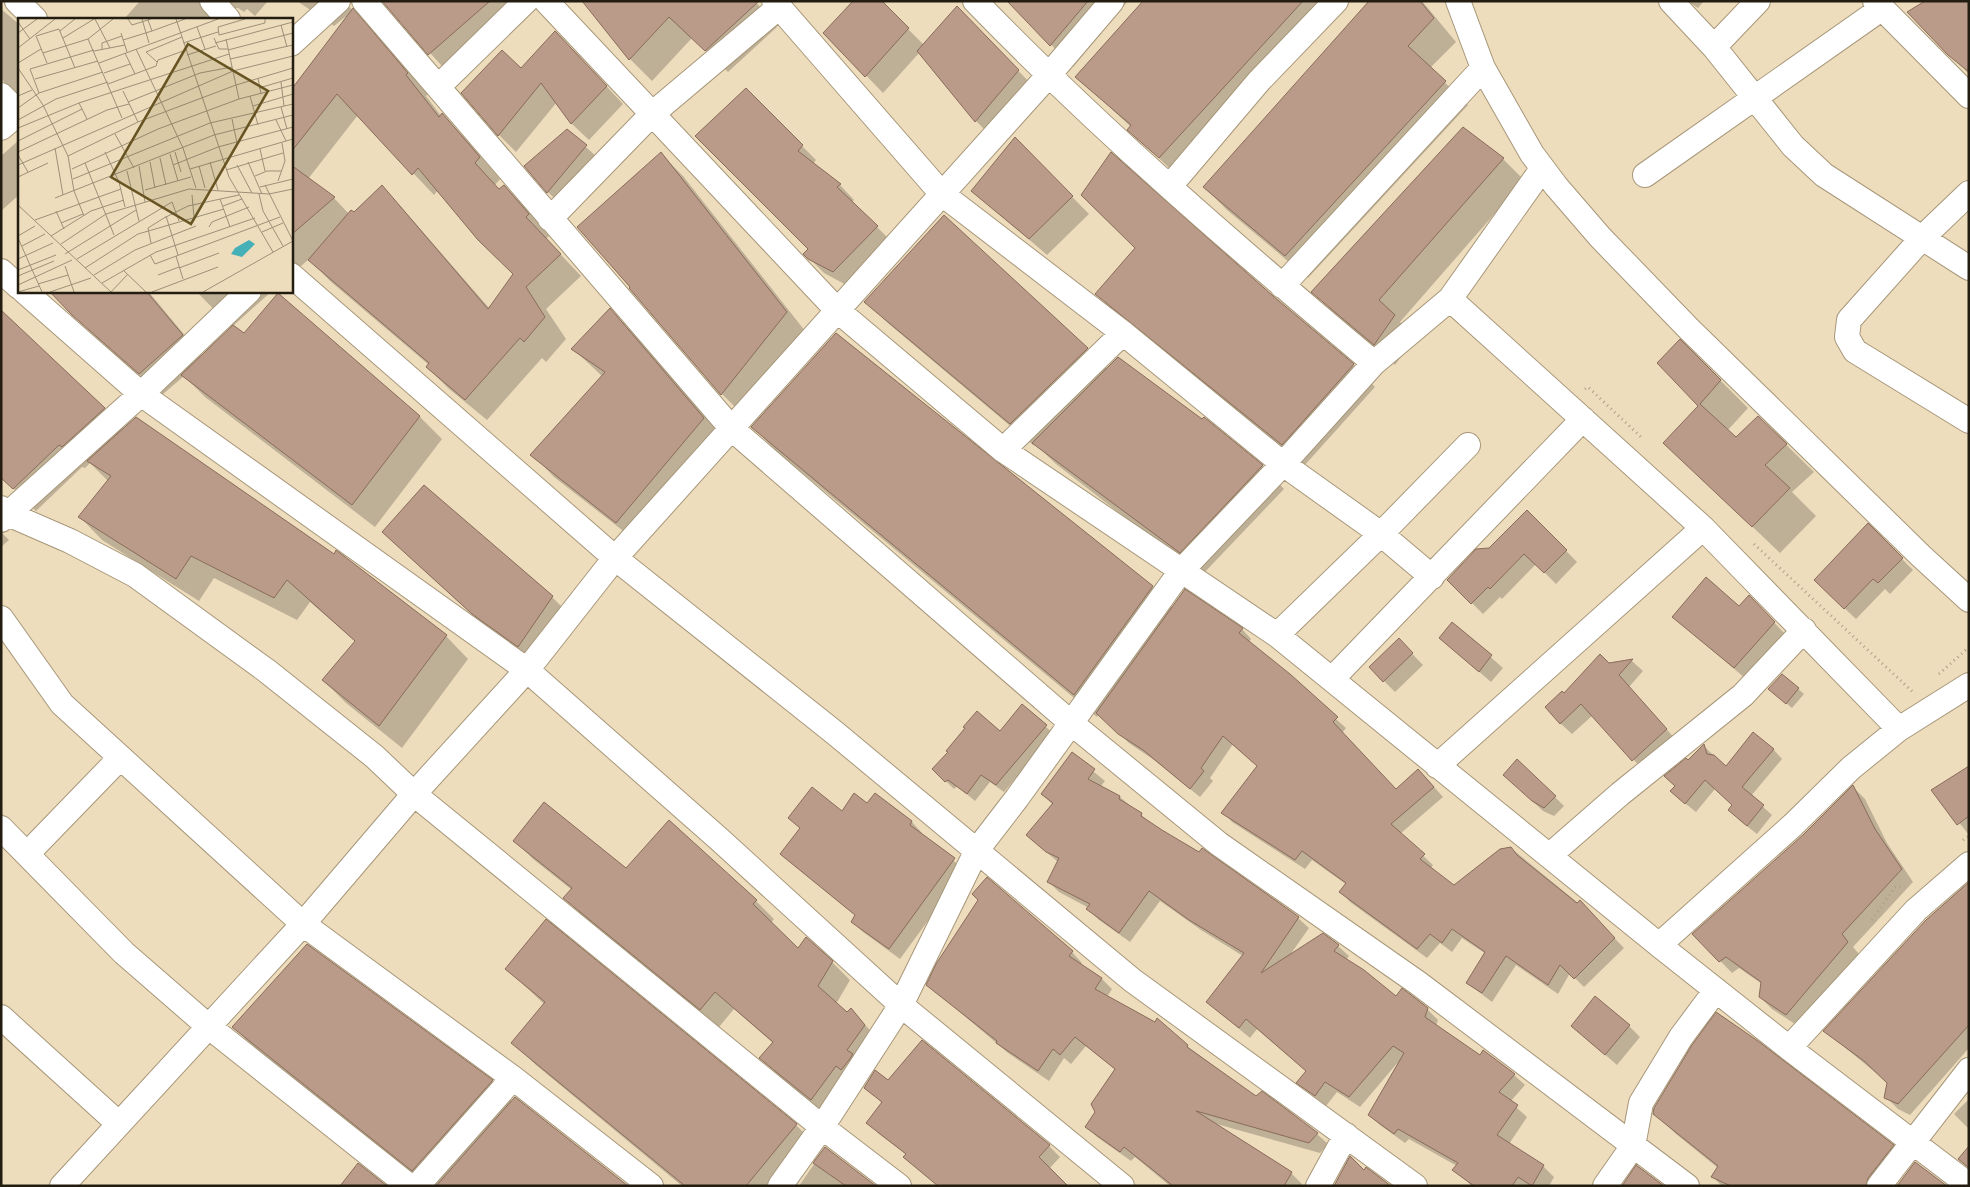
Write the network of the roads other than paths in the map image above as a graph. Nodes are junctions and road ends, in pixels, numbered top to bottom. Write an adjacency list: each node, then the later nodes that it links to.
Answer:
1 (17, 1): 15 (street)
2 (212, 1): 16 (street)
3 (338, 1): 17 (street)
4 (364, 1): 21 (street)
5 (526, 1): 21 (street)
6 (546, 1): 27 (street)
7 (975, 1): 20 (street)
8 (1112, 1): 20 (street)
9 (1336, 1): 31 (street)
10 (1458, 1): 19 (street)
11 (1671, 1): 18 (street)
12 (1758, 1): 18 (street)
13 (776, 4): 27 (street); 33 (street)
14 (1878, 5): 23 (street); 24 (street)
15 (34, 18)
16 (227, 18)
17 (292, 43)
18 (1714, 46): 24 (street)
19 (1483, 68): 29 (street); 40 (street)
20 (1048, 76): 31 (street); 33 (street)
21 (438, 87): 34 (street)
22 (1, 95): 25 (street)
23 (1969, 96)
24 (1755, 99): 30 (street); 35 (street)
25 (18, 112)
26 (18, 114): 28 (street)
27 (652, 114): 34 (street); 44 (street)
28 (1, 128)
29 (1542, 169): 43 (street); 60 (street)
30 (1645, 175)
31 (1170, 186): 40 (street)
32 (1969, 193): 35 (street)
33 (942, 194): 44 (street); 45 (street)
34 (550, 218): 50 (street)
35 (1923, 237): 36 (street); 49 (street)
36 (1969, 268)
37 (1, 271): 39 (street)
38 (292, 276): 57 (street)
39 (18, 285)
40 (1282, 286): 46 (street)
41 (25, 292): 47 (street)
42 (248, 292): 47 (street)
43 (1450, 299): 46 (street); 48 (street)
44 (837, 310): 50 (street); 52 (street)
45 (1123, 333): 52 (street); 53 (street)
46 (1374, 363): 53 (street)
47 (141, 394): 54 (street); 64 (street)
48 (1583, 419): 55 (street); 59 (street)
49 (1969, 421)
50 (732, 429): 57 (street); 67 (street)
51 (1468, 445): 56 (street)
52 (1003, 450): 58 (street)
53 (1283, 464): 56 (street); 58 (street)
54 (3, 514): 71 (street)
55 (1703, 528): 62 (street); 70 (street)
56 (1381, 534): 59 (street); 63 (street)
57 (615, 558): 64 (street); 73 (street)
58 (1181, 571): 63 (street); 67 (street)
59 (1432, 577): 65 (street)
60 (1969, 600)
61 (1, 618): 69 (street)
62 (1804, 630): 68 (street); 75 (street)
63 (1277, 635): 65 (street)
64 (527, 670): 71 (street); 80 (street)
65 (1333, 678): 70 (street)
66 (1969, 685): 68 (street)
67 (1070, 722): 73 (street); 90 (street)
68 (1899, 730): 78 (street)
69 (120, 758): 74 (street); 77 (street)
70 (1437, 766): 75 (street)
71 (414, 794): 77 (street); 87 (street)
72 (1, 828): 74 (street)
73 (977, 850): 80 (street); 88 (street)
74 (27, 854): 82 (street)
75 (1550, 855): 78 (street)
76 (1969, 864): 83 (street)
77 (302, 924): 82 (street); 85 (street)
78 (1659, 945): 79 (street)
79 (1716, 990): 83 (street); 90 (street)
80 (901, 1005): 87 (street); 98 (street)
81 (1, 1017): 86 (street)
82 (208, 1026): 86 (street); 93 (street)
83 (1789, 1048): 89 (street)
84 (1969, 1070): 89 (street)
85 (512, 1078): 94 (street); 95 (street)
86 (119, 1124): 91 (street)
87 (822, 1127): 96 (street); 97 (street)
88 (1346, 1135): 99 (street); 100 (street)
89 (1912, 1143): 92 (street); 103 (street)
90 (1633, 1146): 101 (street); 102 (street)
91 (74, 1182)
92 (1969, 1185)
93 (408, 1186)
94 (418, 1186)
95 (651, 1186)
96 (780, 1186)
97 (899, 1186)
98 (1122, 1186)
99 (1318, 1186)
100 (1415, 1186)
101 (1605, 1186)
102 (1687, 1186)
103 (1879, 1186)

